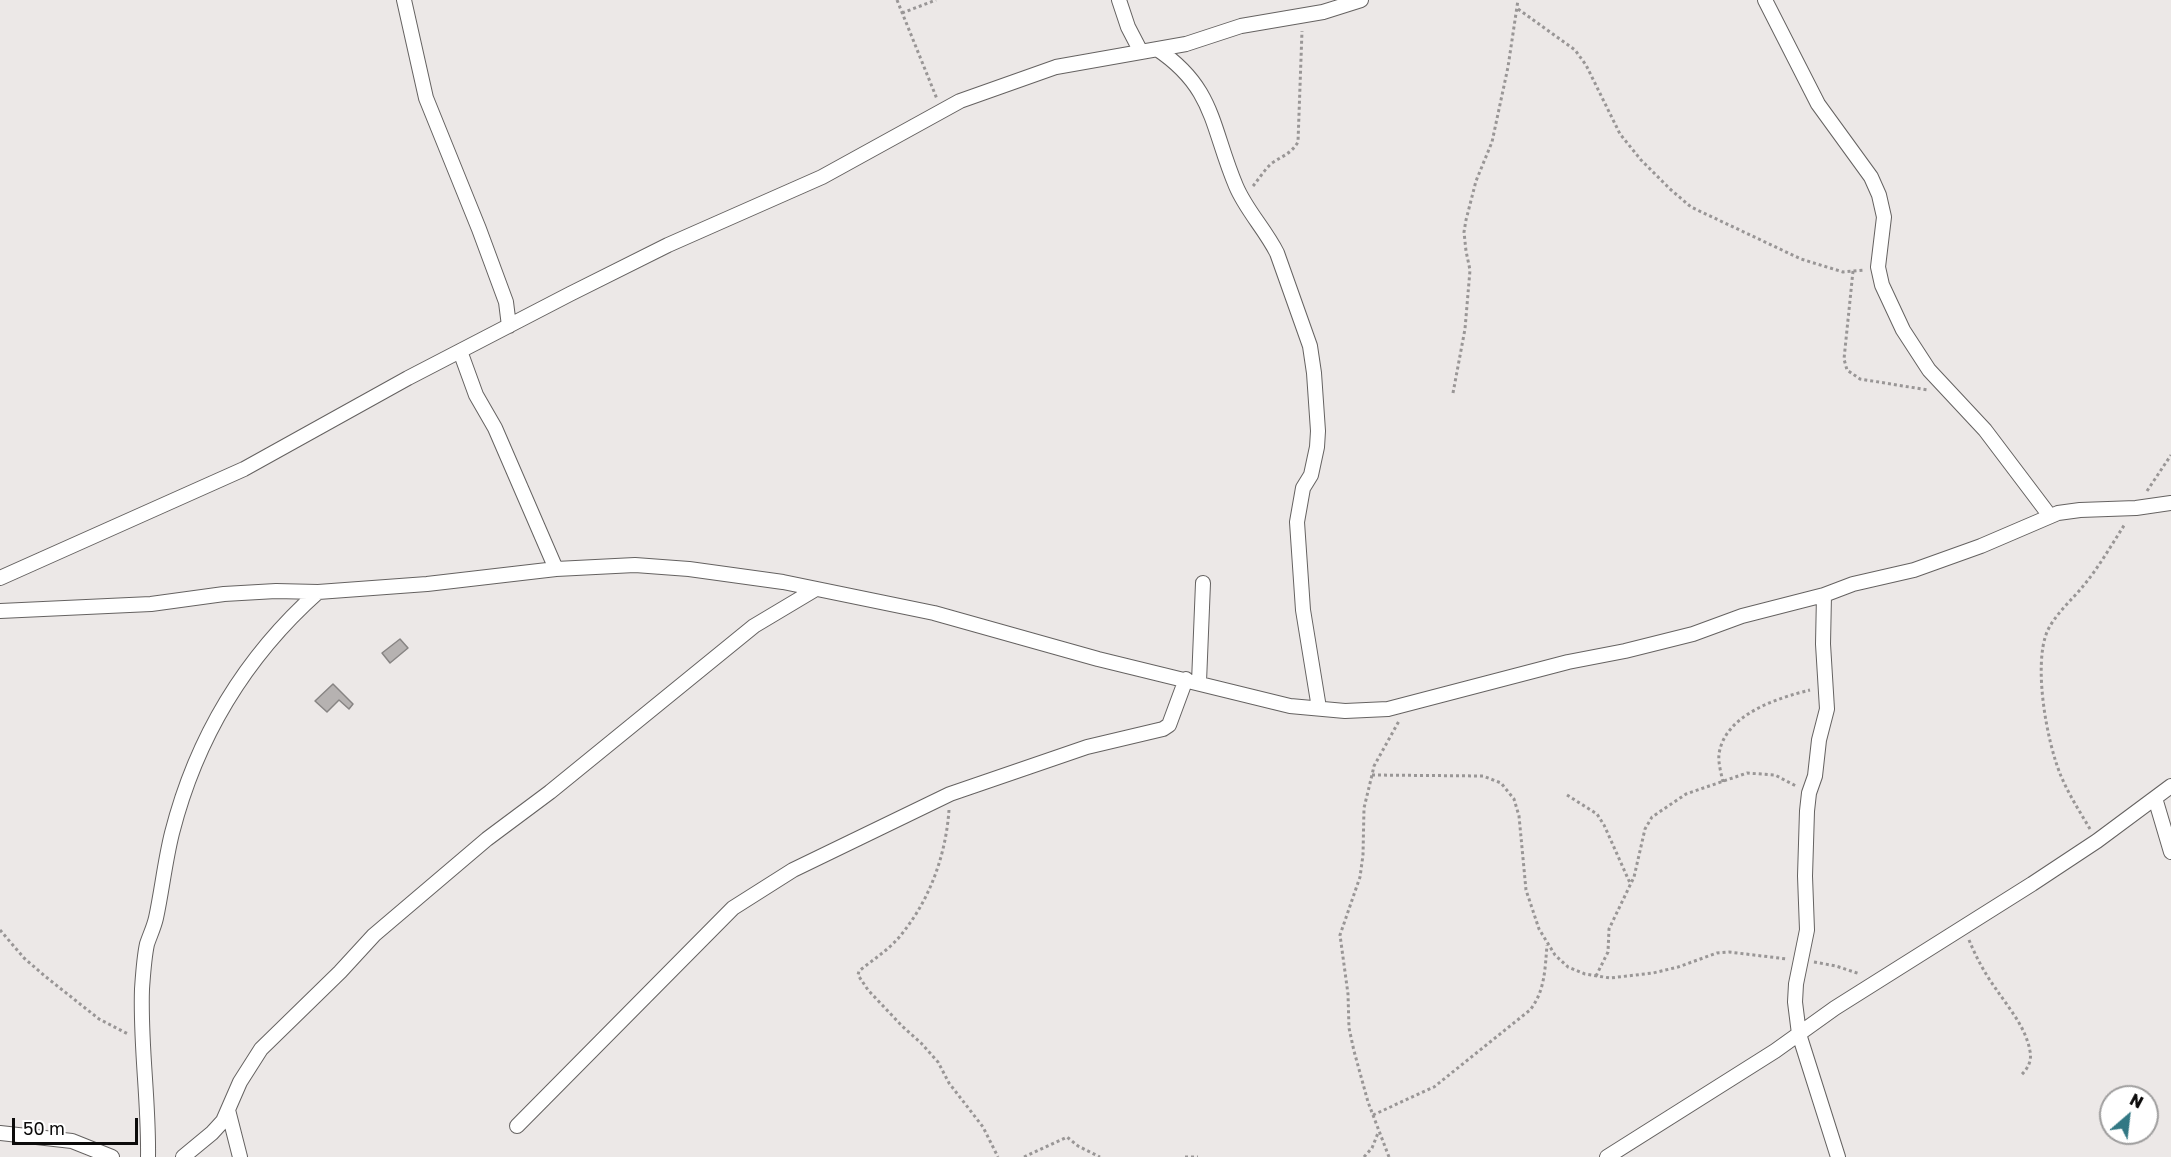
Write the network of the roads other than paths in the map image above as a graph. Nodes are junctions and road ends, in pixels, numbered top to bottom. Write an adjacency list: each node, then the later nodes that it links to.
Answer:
1 (404, 0): 7 (street)
2 (1119, 0): 6 (street)
3 (1361, 0): 5 (street)
4 (1765, 0): 10 (street)
5 (1157, 49): 6 (street); 19 (street)
6 (1141, 52): 7 (street)
7 (509, 326): 8 (street)
8 (460, 351): 11 (street); 12 (street)
9 (2171, 503): 10 (street)
10 (2050, 516): 16 (street)
11 (556, 569): 14 (street); 15 (street)
12 (0, 578)
13 (1203, 583): 18 (street)
14 (816, 590): 18 (street); 24 (street)
15 (318, 592): 17 (street); 28 (street)
16 (1824, 595): 19 (street); 23 (street)
17 (0, 612)
18 (1192, 681): 19 (street); 25 (street)
19 (1319, 708)
20 (2171, 786): 21 (street)
21 (2155, 798): 22 (street); 23 (street)
22 (2171, 852)
23 (1799, 1034): 31 (street); 32 (street)
24 (228, 1110): 29 (street); 30 (street)
25 (516, 1126)
26 (0, 1133): 27 (street)
27 (112, 1157)
28 (148, 1157)
29 (183, 1157)
30 (240, 1157)
31 (1607, 1157)
32 (1838, 1157)

